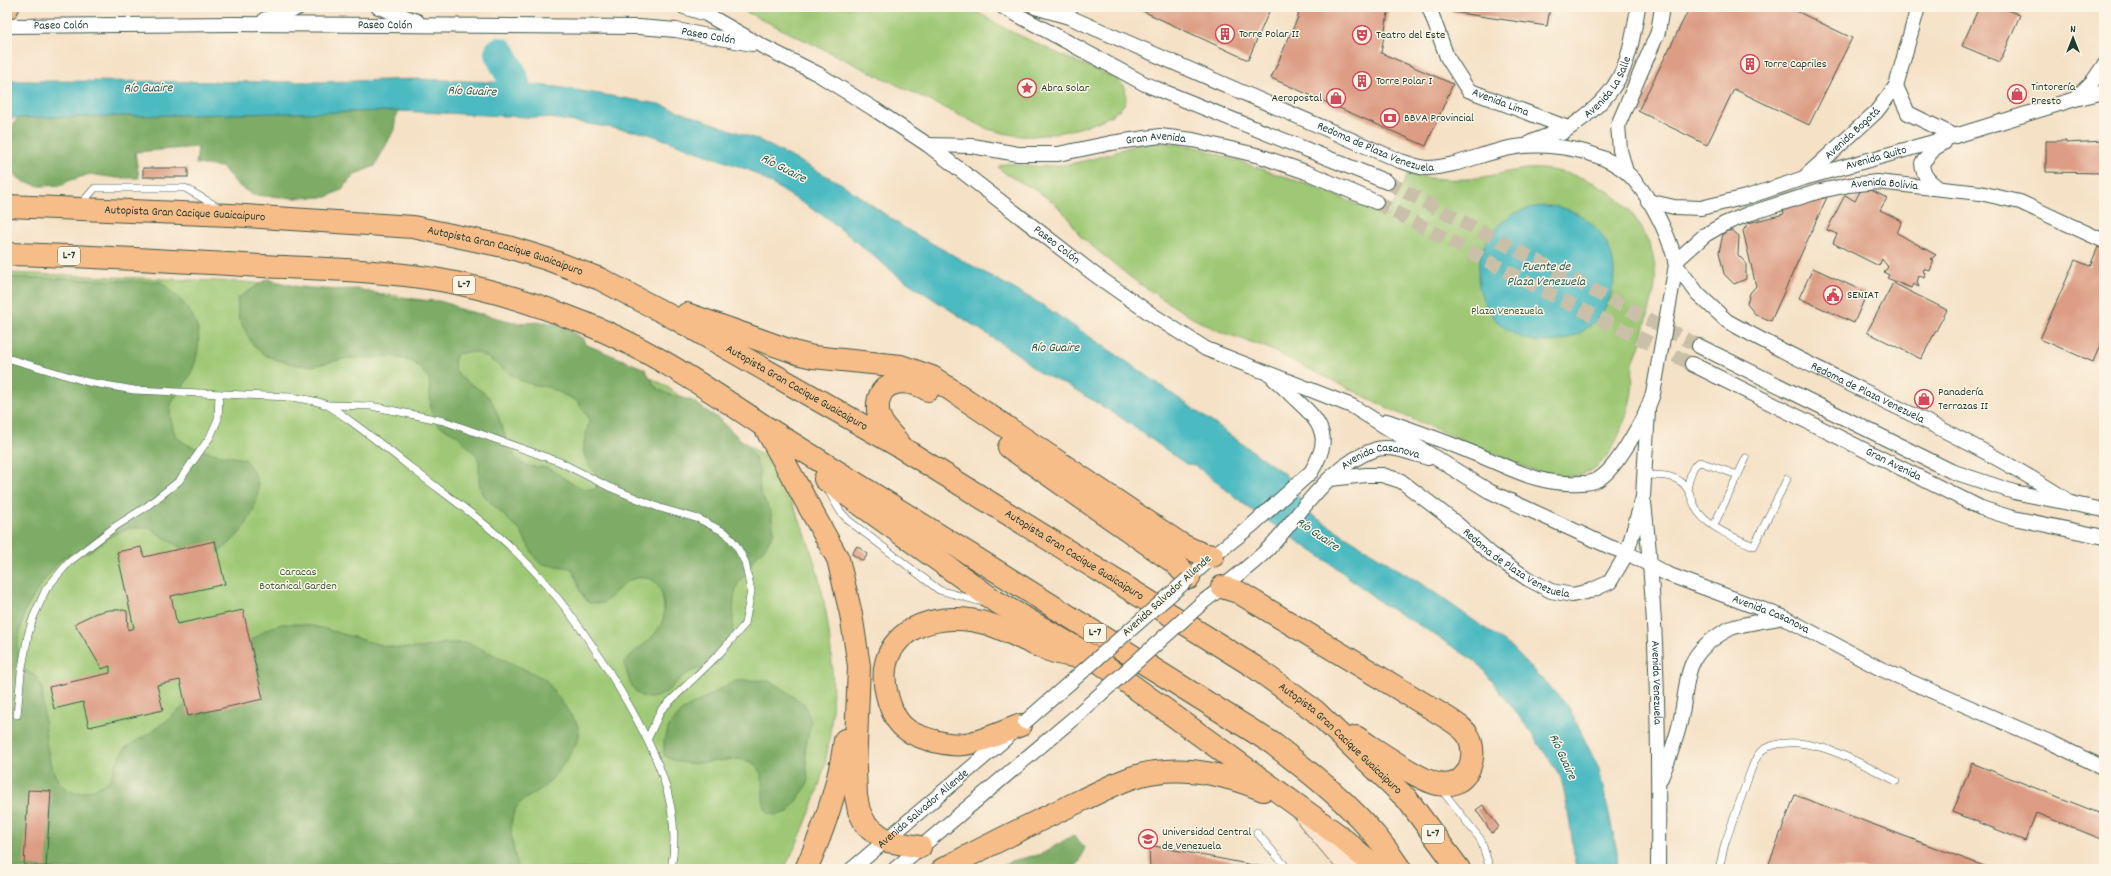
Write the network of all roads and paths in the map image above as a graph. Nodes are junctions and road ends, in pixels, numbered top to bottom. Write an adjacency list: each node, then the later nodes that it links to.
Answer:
1 (299, 7): 11 (street)
2 (378, 7): 12 (street)
3 (684, 7): 14 (street, Paseo Colón)
4 (1003, 7): 26 (street)
5 (1035, 7): 10 (street, Redoma de Plaza Venezuela)
6 (1429, 7): 19 (street, Avenida Lima)
7 (1638, 7): 19 (street, Avenida La Salle)
8 (1662, 7): 24 (street, Avenida La Salle)
9 (1918, 7): 16 (street, Avenida Bogotá)
10 (1071, 12): 23 (street, Redoma de Plaza Venezuela)
11 (235, 24): 12 (street, Paseo Colón); 13 (street, Paseo Colón)
12 (427, 25): 14 (street, Paseo Colón)
13 (7, 26)
14 (762, 46): 21 (street, Paseo Colón)
15 (2104, 64): 18 (street)
16 (1896, 86): 20 (street); 25 (street, Avenida Bogotá)
17 (2104, 92): 18 (street, Avenida Quito)
18 (2075, 99): 20 (street, Avenida Quito)
19 (1568, 128): 22 (street, Avenida La Salle); 23 (street)
20 (1955, 136): 25 (street, Avenida Quito); 27 (street)
21 (928, 145): 29 (street, Gran Avenida); 38 (street, Paseo Colón)
22 (1544, 145): 23 (street, Redoma de Plaza Venezuela); 24 (street, Redoma de Plaza Venezuela)
23 (1518, 146)
24 (1626, 172): 28 (street, Redoma de Plaza Venezuela)
25 (1804, 178): 28 (street, Avenida Quito)
26 (1387, 182)
27 (1938, 188): 31 (street, Avenida Bolivia); 33 (street, Avenida Bolivia)
28 (1648, 201): 33 (street, Redoma de Plaza Venezuela)
29 (1376, 202)
30 (7, 206): 34 (highway, Autopista Gran Cacique Guaicaipuro / L-7)
31 (2104, 241)
32 (7, 254): 43 (highway, L-7)
33 (1675, 264): 41 (street, Redoma de Plaza Venezuela); 53 (street, Redoma de Plaza Venezuela)
34 (631, 294): 44 (highway, Autopista Gran Cacique Guaicaipuro / L-7); 59 (highway)
35 (1699, 346): 53 (street, Gran Avenida)
36 (7, 358): 39 (lane)
37 (1692, 364): 57 (street, Gran Avenida)
38 (1263, 370): 42 (street, Paseo Colón); 59 (street, Avenida Salvador Allende)
39 (219, 394): 40 (lane); 66 (lane)
40 (328, 405): 68 (lane); 68 (lane)
41 (1648, 408): 42 (street, Redoma de Plaza Venezuela); 47 (street, Redoma de Plaza Venezuela)
42 (1368, 414): 46 (street, Avenida Casanova)
43 (764, 426): 54 (highway); 64 (highway); 85 (highway, L-7)
44 (902, 448): 61 (highway); 65 (highway, Autopista Gran Cacique Guaicaipuro / L-7)
45 (1746, 458): 48 (lane)
46 (1437, 460): 49 (street, Avenida Casanova); 58 (street, Avenida Casanova)
47 (1644, 475): 51 (lane); 52 (street, Redoma de Plaza Venezuela)
48 (1738, 475): 51 (lane); 56 (lane)
49 (1330, 479): 58 (street, Redoma de Plaza Venezuela); 62 (street)
50 (1787, 479): 56 (lane)
51 (1687, 488): 56 (lane)
52 (1643, 497): 58 (street, Redoma de Plaza Venezuela); 60 (street, Avenida Venezuela)
53 (2073, 504): 55 (street, Gran Avenida)
54 (812, 510): 75 (highway); 78 (highway)
55 (2104, 510)
56 (1714, 525)
57 (2104, 536)
58 (1627, 553): 60 (street, Avenida Casanova)
59 (1213, 556): 61 (street, Avenida Salvador Allende)
60 (1651, 567): 63 (street, Avenida Casanova); 71 (street, Avenida Venezuela)
61 (1188, 578): 67 (street, Avenida Salvador Allende, bridge)
62 (1222, 586): 72 (highway); 76 (street, bridge)
63 (1783, 617): 69 (street, Avenida Casanova); 71 (street)
64 (1094, 658): 67 (highway); 73 (highway)
65 (1315, 711): 72 (highway); 86 (highway, Autopista Gran Cacique Guaicaipuro / L-7)
66 (17, 715)
67 (1023, 723): 75 (street, Avenida Salvador Allende)
68 (648, 738): 77 (lane)
69 (2104, 768)
70 (1896, 781): 89 (lane)
71 (1659, 782): 88 (street, Avenida Venezuela)
72 (1438, 784): 87 (lane)
73 (1295, 804): 81 (highway); 83 (main road); 84 (highway)
74 (1257, 833): 82 (lane)
75 (887, 841): 76 (highway); 79 (street, Avenida Salvador Allende)
76 (920, 847): 80 (street)
77 (671, 869)
78 (806, 869)
79 (852, 869)
80 (895, 869)
81 (943, 869)
82 (1288, 869)
83 (1348, 869)
84 (1378, 869)
85 (1400, 869)
86 (1459, 869)
87 (1490, 869)
88 (1658, 869)
89 (1719, 869)

